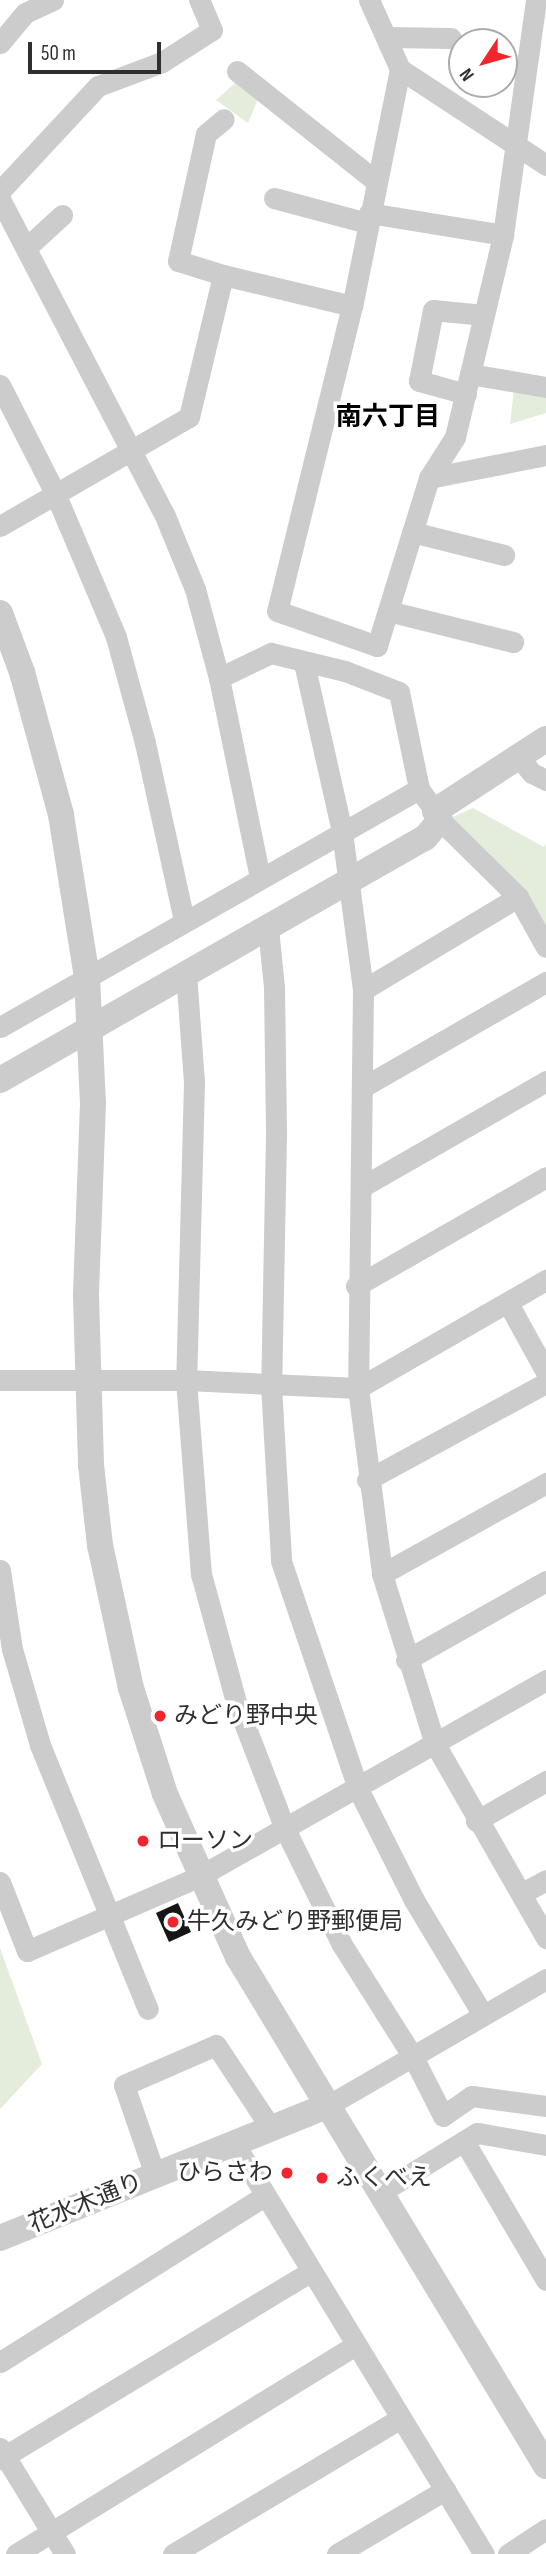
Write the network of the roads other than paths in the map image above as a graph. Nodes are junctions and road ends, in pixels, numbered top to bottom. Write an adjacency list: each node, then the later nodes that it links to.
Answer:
1 (53, 0): 7 (street)
2 (199, 0): 14 (street)
3 (369, 0): 5 (street)
4 (536, 0): 11 (street)
5 (386, 37): 6 (street); 8 (street)
6 (448, 38)
7 (0, 43)
8 (400, 69): 11 (street); 13 (street)
9 (237, 71): 13 (street)
10 (225, 119): 21 (street)
11 (516, 142): 12 (street); 19 (street)
12 (546, 165)
13 (376, 181): 18 (street)
14 (0, 191)
15 (274, 198): 18 (street)
16 (0, 199): 20 (street)
17 (62, 215): 20 (street)
18 (368, 218): 19 (street); 22 (street)
19 (503, 235): 23 (street)
20 (26, 248): 27 (street)
21 (223, 275): 22 (street); 27 (street)
22 (352, 306): 34 (street)
23 (484, 315): 24 (street); 24 (street)
24 (468, 384): 26 (street); 29 (street)
25 (0, 385): 30 (street)
26 (546, 387)
27 (134, 452): 30 (street); 38 (street)
28 (546, 456): 29 (street)
29 (429, 478): 32 (street)
30 (55, 494): 31 (street); 48 (street)
31 (0, 527)
32 (412, 533): 33 (street); 34 (street)
33 (504, 555)
34 (388, 611): 36 (street)
35 (0, 613): 52 (street)
36 (513, 642)
37 (304, 663): 38 (street); 42 (street); 44 (street)
38 (219, 678): 45 (street)
39 (546, 739): 40 (street)
40 (519, 756): 41 (street); 43 (street)
41 (546, 780)
42 (419, 789): 43 (street); 44 (street)
43 (438, 815): 46 (street); 47 (street)
44 (342, 832): 45 (street); 46 (street)
45 (260, 877): 48 (street)
46 (349, 881): 49 (street); 54 (street)
47 (519, 897): 50 (street); 54 (street)
48 (184, 921): 52 (street)
49 (268, 928): 51 (street); 70 (street)
50 (546, 947)
51 (186, 973): 56 (street); 67 (street)
52 (87, 977): 55 (street); 56 (street)
53 (546, 982): 59 (street)
54 (363, 990): 59 (street)
55 (0, 1027)
56 (89, 1029): 57 (street); 68 (street)
57 (0, 1080)
58 (546, 1081): 61 (street)
59 (365, 1086): 61 (street)
60 (546, 1177): 63 (street)
61 (363, 1186): 63 (street)
62 (546, 1280): 64 (street)
63 (356, 1286): 71 (street)
64 (508, 1303): 65 (street); 71 (street)
65 (546, 1371)
66 (0, 1380): 68 (street)
67 (186, 1380): 68 (street); 70 (street); 83 (street)
68 (87, 1382): 84 (street)
69 (546, 1383): 72 (street)
70 (271, 1385): 71 (street); 81 (street)
71 (358, 1388): 72 (street)
72 (368, 1480): 75 (street)
73 (546, 1483): 75 (street)
74 (0, 1570): 88 (street)
75 (382, 1574): 77 (street)
76 (546, 1581): 77 (street)
77 (406, 1660): 79 (street)
78 (546, 1680): 79 (street)
79 (435, 1744): 81 (street); 82 (street)
80 (546, 1781): 82 (street)
81 (358, 1789): 83 (street); 92 (street)
82 (476, 1821): 87 (street)
83 (285, 1829): 84 (street); 93 (street)
84 (198, 1877): 88 (street); 94 (street)
85 (546, 1880): 87 (street)
86 (0, 1882): 88 (street)
87 (522, 1893): 89 (street)
88 (109, 1917): 91 (street)
89 (546, 1938)
90 (546, 1979): 92 (street)
91 (148, 2009)
92 (483, 2015): 93 (street)
93 (413, 2057): 94 (street); 95 (street)
94 (327, 2106): 96 (street, 花水木通り); 101 (street)
95 (546, 2106)
96 (271, 2128): 98 (street, 花水木通り); 100 (street)
97 (464, 2141): 99 (street); 101 (street); 105 (street)
98 (234, 2143): 100 (street, 花水木通り); 102 (street)
99 (546, 2144)
100 (155, 2175): 103 (street, 花水木通り)
101 (381, 2192): 110 (street)
102 (265, 2196): 104 (street); 107 (street)
103 (0, 2238)
104 (310, 2272): 106 (street); 109 (street)
105 (546, 2280)
106 (356, 2345): 108 (street); 113 (street)
107 (0, 2362)
108 (401, 2418): 111 (street); 116 (street)
109 (2, 2454): 113 (street)
110 (546, 2466)
111 (445, 2490): 117 (street); 118 (street)
112 (546, 2529): 119 (street)
113 (52, 2532): 114 (street); 115 (street)
114 (16, 2554)
115 (65, 2554)
116 (173, 2554)
117 (337, 2554)
118 (484, 2554)
119 (508, 2554)

